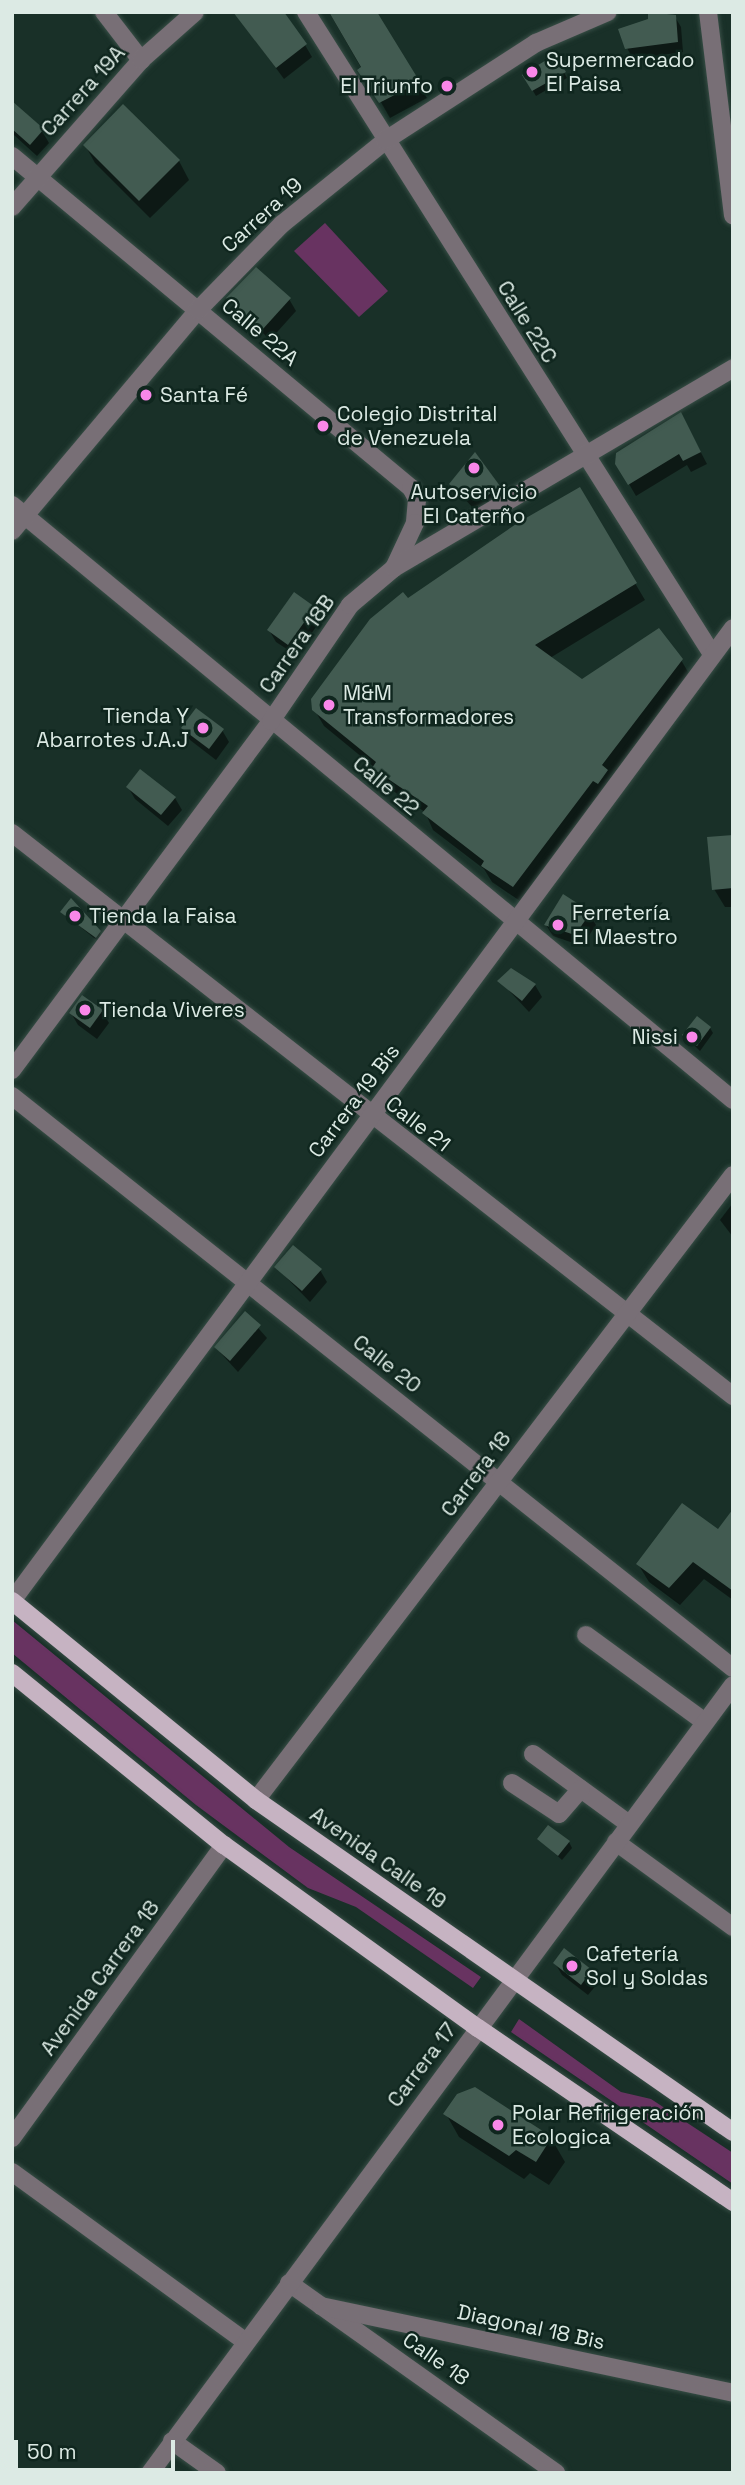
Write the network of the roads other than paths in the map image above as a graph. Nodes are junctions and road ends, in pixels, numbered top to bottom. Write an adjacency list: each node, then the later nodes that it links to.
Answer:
1 (104, 12): 6 (street)
2 (195, 12): 6 (street, Carrera 19A)
3 (306, 12): 7 (street, Calle 22C)
4 (608, 12): 7 (street, Carrera 19)
5 (708, 12): 11 (street)
6 (141, 60): 9 (street, Carrera 19A)
7 (386, 140): 12 (street, Carrera 19); 14 (street, Calle 22C)
8 (12, 156): 9 (street, Calle 22A)
9 (37, 176): 10 (street, Carrera 19A); 12 (street, Calle 22A)
10 (12, 207)
11 (733, 215)
12 (198, 310): 16 (street, Carrera 19); 18 (street, Calle 22A)
13 (733, 368): 14 (street, Carrera 18B)
14 (585, 458): 18 (street, Carrera 18B); 20 (street, Calle 22C)
15 (12, 505): 16 (street, Calle 22)
16 (27, 517): 17 (street, Carrera 19); 21 (street, Calle 22)
17 (12, 531)
18 (394, 568): 21 (street, Carrera 18B)
19 (728, 634): 20 (street, Carrera 19 Bis)
20 (712, 654): 24 (street, Carrera 19 Bis)
21 (271, 721): 23 (street, Carrera 18B); 24 (street, Calle 22)
22 (12, 834): 23 (street, Calle 21)
23 (121, 921): 25 (street, Carrera 18B); 28 (street, Calle 21)
24 (514, 922): 27 (street, Calle 22); 28 (street, Carrera 19 Bis)
25 (12, 1070)
26 (12, 1096): 30 (street, Calle 20)
27 (733, 1100)
28 (371, 1116): 30 (street, Carrera 19 Bis); 31 (street, Calle 21)
29 (733, 1175): 31 (street, Carrera 18)
30 (247, 1283): 33 (street, Calle 20); 34 (street, Carrera 19 Bis)
31 (627, 1314): 32 (street, Calle 21); 33 (street, Carrera 18)
32 (733, 1396)
33 (498, 1482): 36 (street, Calle 20); 43 (street, Carrera 18)
34 (12, 1601): 43 (main road, Avenida Calle 19)
35 (586, 1635): 39 (street)
36 (733, 1668)
37 (12, 1673): 46 (main road)
38 (733, 1685): 39 (street, Carrera 17)
39 (705, 1721): 44 (street, Carrera 17)
40 (533, 1754): 42 (street)
41 (512, 1783): 42 (street)
42 (581, 1789): 44 (street)
43 (256, 1800): 48 (main road, Avenida Calle 19)
44 (629, 1824): 45 (street, Carrera 17)
45 (616, 1842): 47 (street); 48 (street, Carrera 17)
46 (224, 1845): 49 (main road); 51 (street, Avenida Carrera 18)
47 (733, 1927)
48 (513, 1981): 49 (street, Carrera 17); 50 (main road, Avenida Calle 19)
49 (478, 2028): 53 (main road); 54 (street, Carrera 17)
50 (733, 2132)
51 (12, 2138)
52 (12, 2172): 56 (street)
53 (733, 2202)
54 (289, 2283): 55 (street, Calle 18); 56 (street, Carrera 17)
55 (321, 2306): 57 (street, Diagonal 18 Bis); 59 (street, Calle 18)
56 (246, 2342): 58 (street, Carrera 17)
57 (733, 2392)
58 (172, 2441): 60 (street, Carrera 17); 61 (street)
59 (537, 2467): 62 (street, Calle 18)
60 (150, 2473)
61 (217, 2473)
62 (556, 2473)

